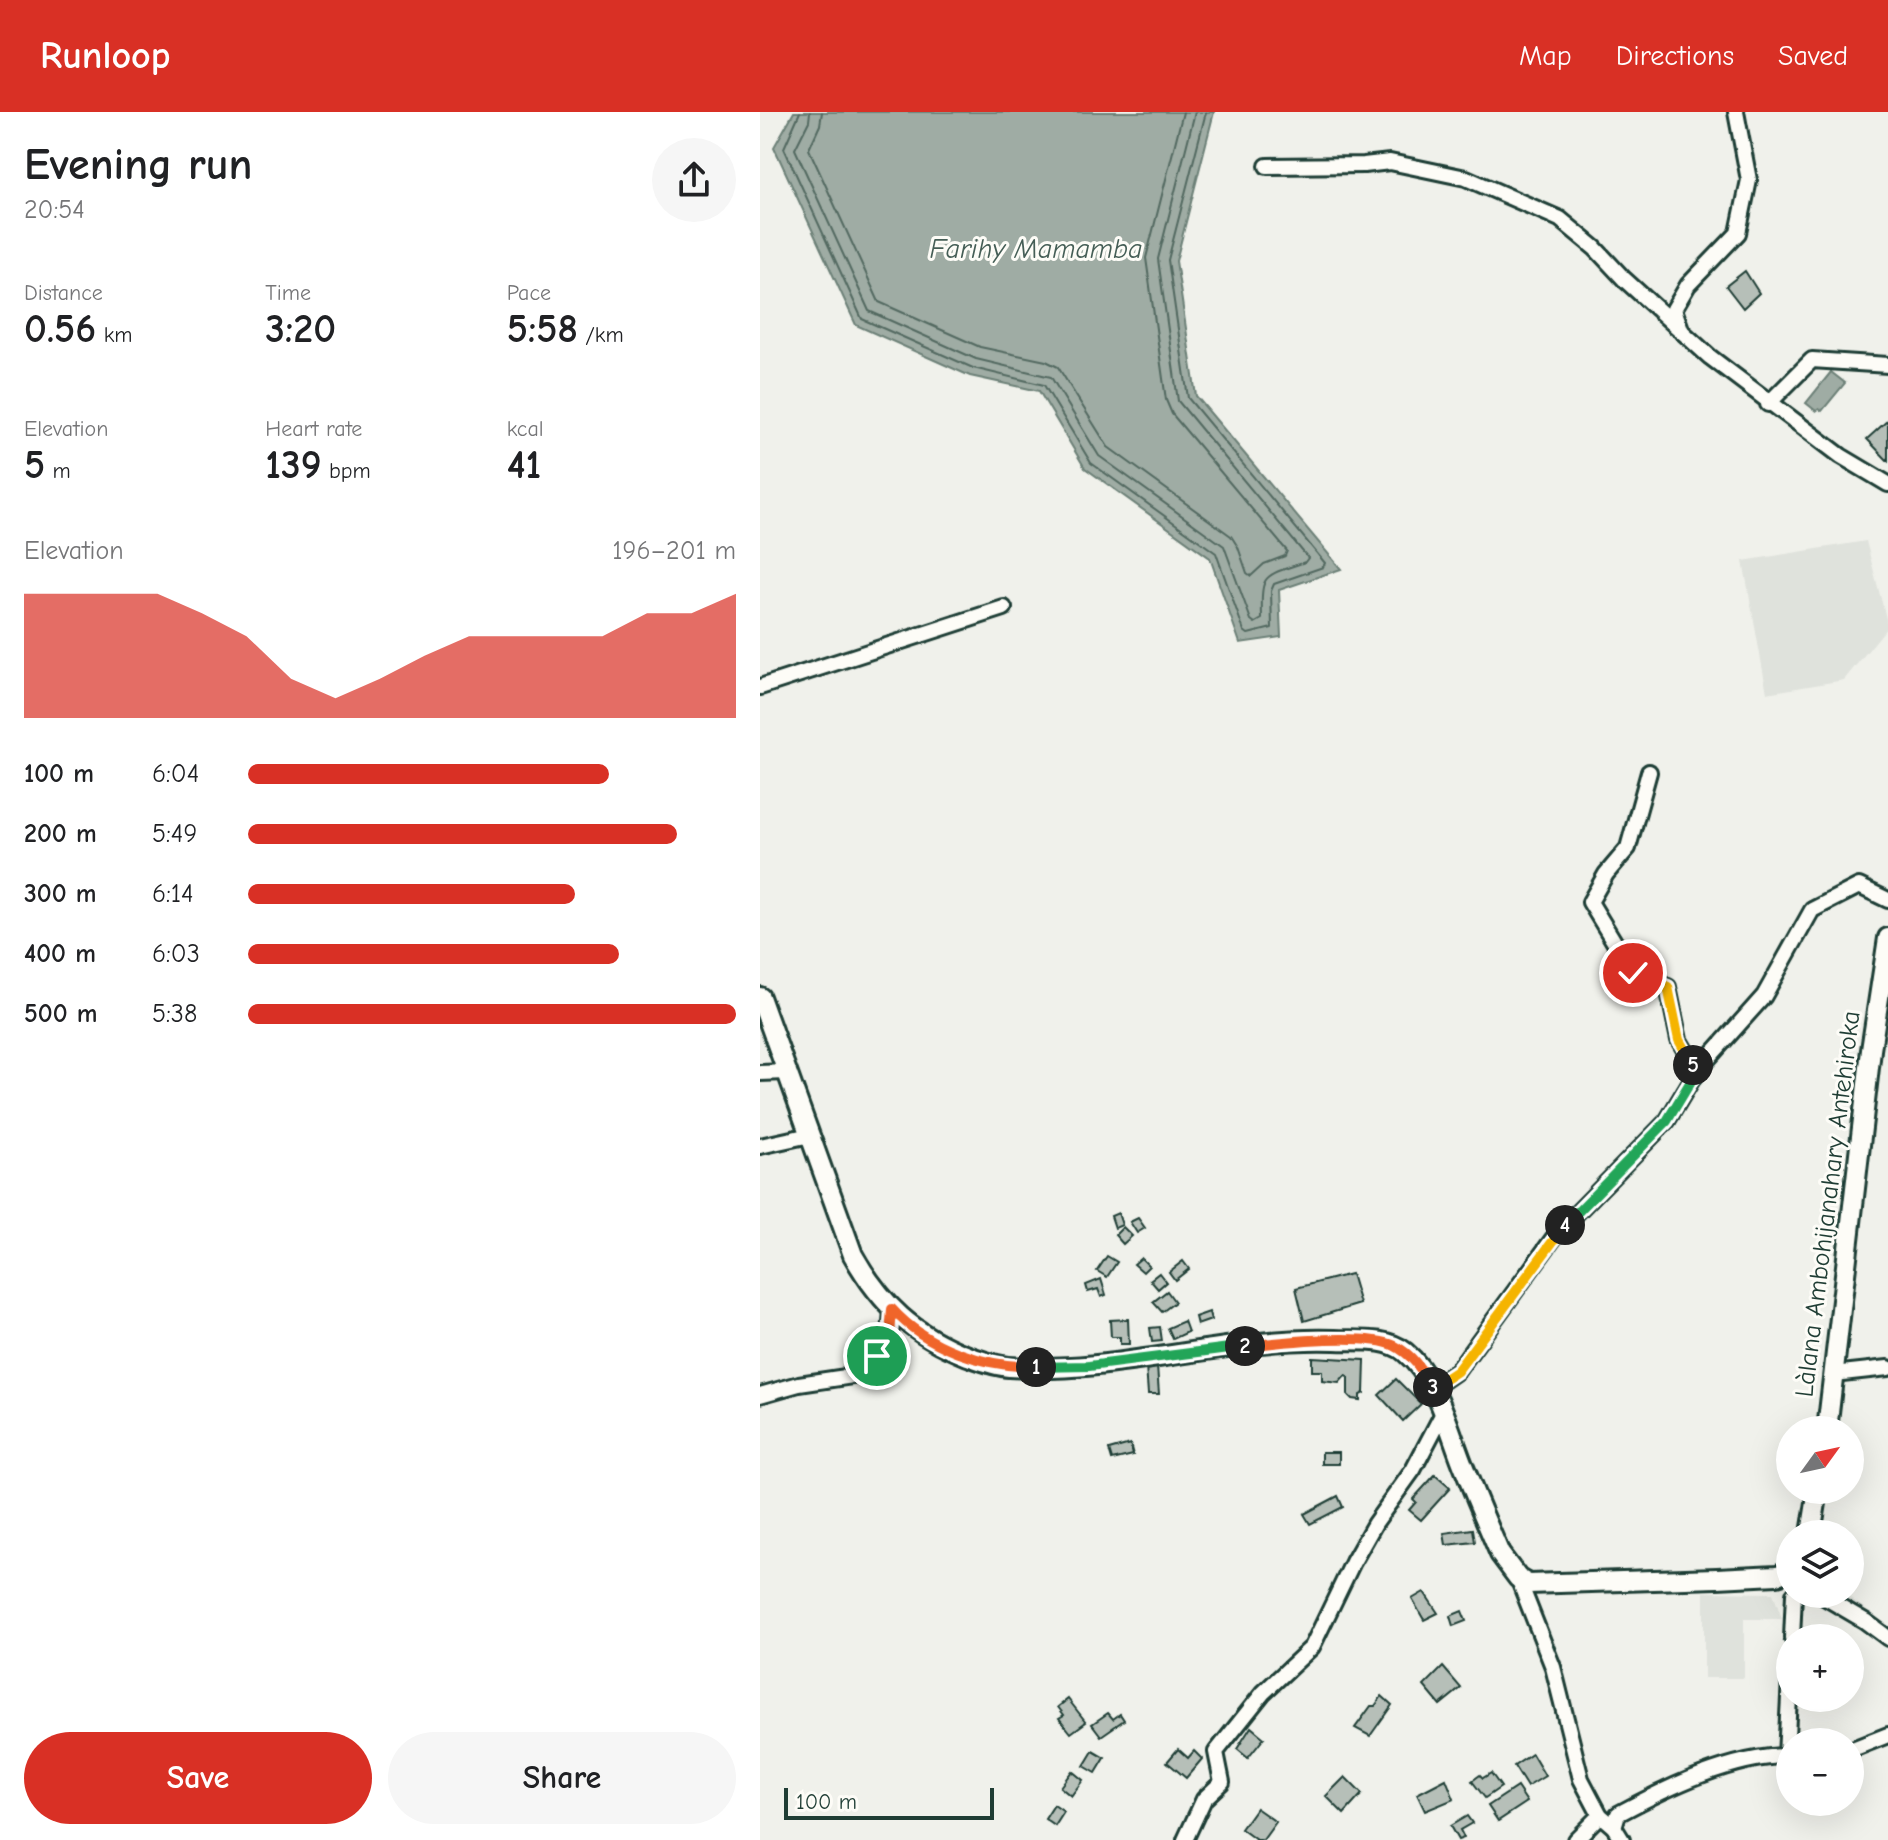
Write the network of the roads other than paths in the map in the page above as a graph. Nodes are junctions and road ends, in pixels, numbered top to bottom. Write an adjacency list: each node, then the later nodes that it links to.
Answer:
1 (1736, 112): 3 (street)
2 (1267, 166): 3 (street)
3 (1683, 335): 5 (street)
4 (1888, 365): 5 (street)
5 (1768, 404): 6 (street)
6 (1888, 484)
7 (1004, 608): 8 (street)
8 (760, 687)
9 (1649, 772): 13 (street)
10 (1888, 900): 13 (street)
11 (1887, 949): 20 (street, Làlana Ambohijanahary Antehiroka)
12 (760, 997): 14 (street)
13 (1697, 1071): 21 (street)
14 (787, 1072): 15 (street); 16 (street)
15 (760, 1073)
16 (810, 1135): 17 (street); 18 (street)
17 (760, 1146)
18 (892, 1309): 21 (street); 22 (street)
19 (1888, 1368): 20 (street)
20 (1833, 1374): 24 (street, Làlana Ambohijanahary Antehiroka)
21 (1431, 1389): 23 (street)
22 (760, 1395)
23 (1443, 1413): 26 (street); 34 (street)
24 (1828, 1416)
25 (1776, 1575): 26 (street)
26 (1518, 1578): 32 (street)
27 (1843, 1608): 28 (street)
28 (1888, 1638)
29 (1888, 1735): 30 (street)
30 (1864, 1744)
31 (1776, 1758): 33 (street)
32 (1600, 1815): 33 (street); 35 (street)
33 (1618, 1833)
34 (1185, 1840)
35 (1575, 1840)

